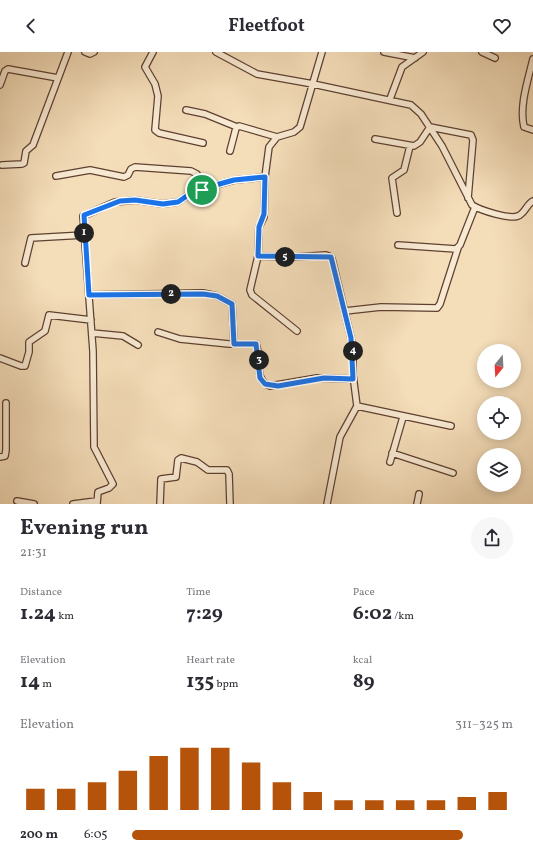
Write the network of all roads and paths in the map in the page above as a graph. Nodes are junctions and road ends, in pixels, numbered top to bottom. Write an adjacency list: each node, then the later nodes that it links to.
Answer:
1 (68, 52): 13 (street)
2 (84, 52): 3 (street)
3 (94, 52)
4 (153, 52): 23 (street)
5 (216, 52): 14 (street)
6 (322, 52): 14 (street)
7 (384, 52): 10 (street)
8 (423, 52): 10 (street)
9 (482, 52): 11 (street)
10 (415, 58): 16 (street)
11 (495, 58)
12 (533, 59): 20 (street)
13 (58, 78): 15 (street); 26 (street)
14 (313, 84): 16 (street); 21 (street)
15 (0, 85)
16 (390, 99): 19 (street)
17 (186, 110): 18 (street)
18 (237, 127): 21 (street); 25 (street)
19 (430, 128): 24 (street); 30 (street); 30 (street)
20 (533, 130)
21 (277, 137): 28 (street)
22 (375, 139): 24 (street)
23 (203, 143)
24 (410, 146): 33 (street)
25 (230, 151)
26 (2, 165)
27 (56, 176): 29 (street)
28 (265, 177): 29 (street); 37 (street)
29 (202, 190): 34 (street)
30 (468, 198): 32 (street)
31 (533, 201): 32 (street)
32 (475, 207): 36 (street)
33 (397, 213)
34 (84, 235): 38 (street); 39 (street)
35 (398, 245): 36 (street)
36 (458, 248): 40 (street)
37 (258, 256): 40 (street); 42 (street)
38 (25, 263)
39 (89, 295): 41 (street); 45 (street)
40 (345, 311): 48 (street)
41 (91, 320): 44 (street); 47 (street)
42 (296, 331)
43 (158, 332): 45 (street)
44 (92, 333): 46 (street); 60 (street)
45 (234, 344): 48 (street)
46 (138, 345)
47 (0, 358)
48 (353, 379): 50 (street)
49 (6, 404): 51 (street)
50 (357, 406): 52 (street); 65 (street)
51 (3, 415): 55 (street)
52 (403, 417): 53 (street); 54 (street)
53 (451, 426)
54 (392, 453): 56 (street); 57 (street)
55 (0, 457)
56 (390, 462)
57 (453, 472)
58 (419, 494): 66 (street)
59 (17, 501): 61 (street)
60 (96, 502): 62 (street)
61 (34, 504)
62 (73, 504)
63 (160, 504): 64 (street)
64 (230, 504)
65 (327, 504)
66 (418, 504)

